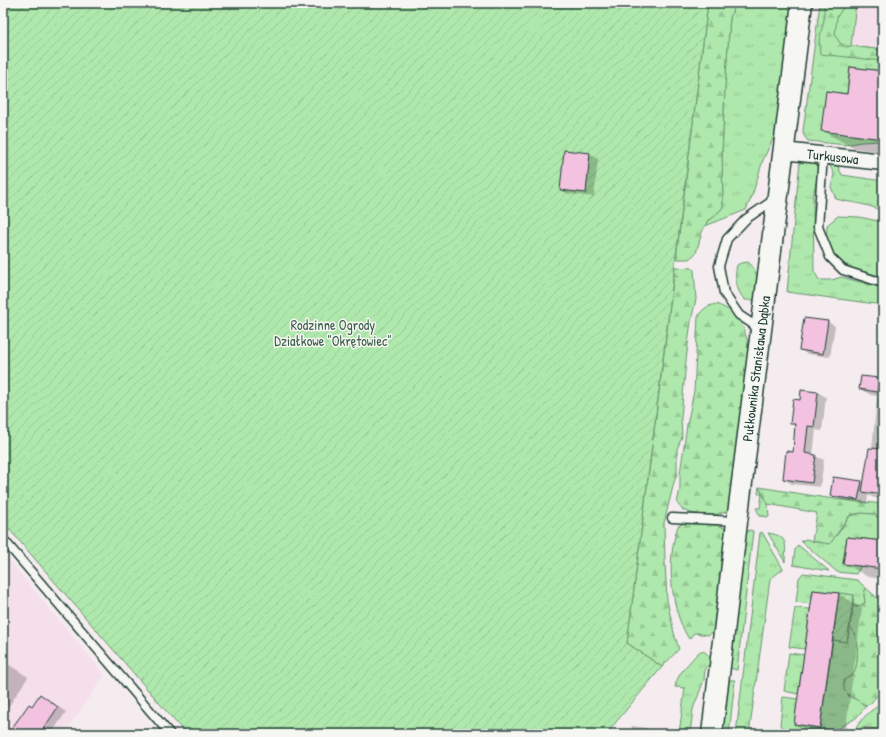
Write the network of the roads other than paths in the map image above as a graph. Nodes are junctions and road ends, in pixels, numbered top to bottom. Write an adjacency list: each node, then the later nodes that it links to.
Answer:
1 (802, 3): 2 (street, Pułkownika Stanisława Dąbka)
2 (783, 151): 3 (street, Turkusowa); 5 (street, Pułkownika Stanisława Dąbka)
3 (824, 155): 4 (street, Turkusowa); 6 (lane)
4 (883, 162)
5 (777, 198): 7 (street, Pułkownika Stanisława Dąbka); 7 (lane)
6 (883, 283)
7 (762, 330): 9 (street, Pułkownika Stanisława Dąbka)
8 (672, 518): 9 (lane)
9 (737, 522): 12 (street, Pułkownika Stanisława Dąbka)
10 (3, 539): 11 (lane)
11 (170, 734)
12 (712, 734)

